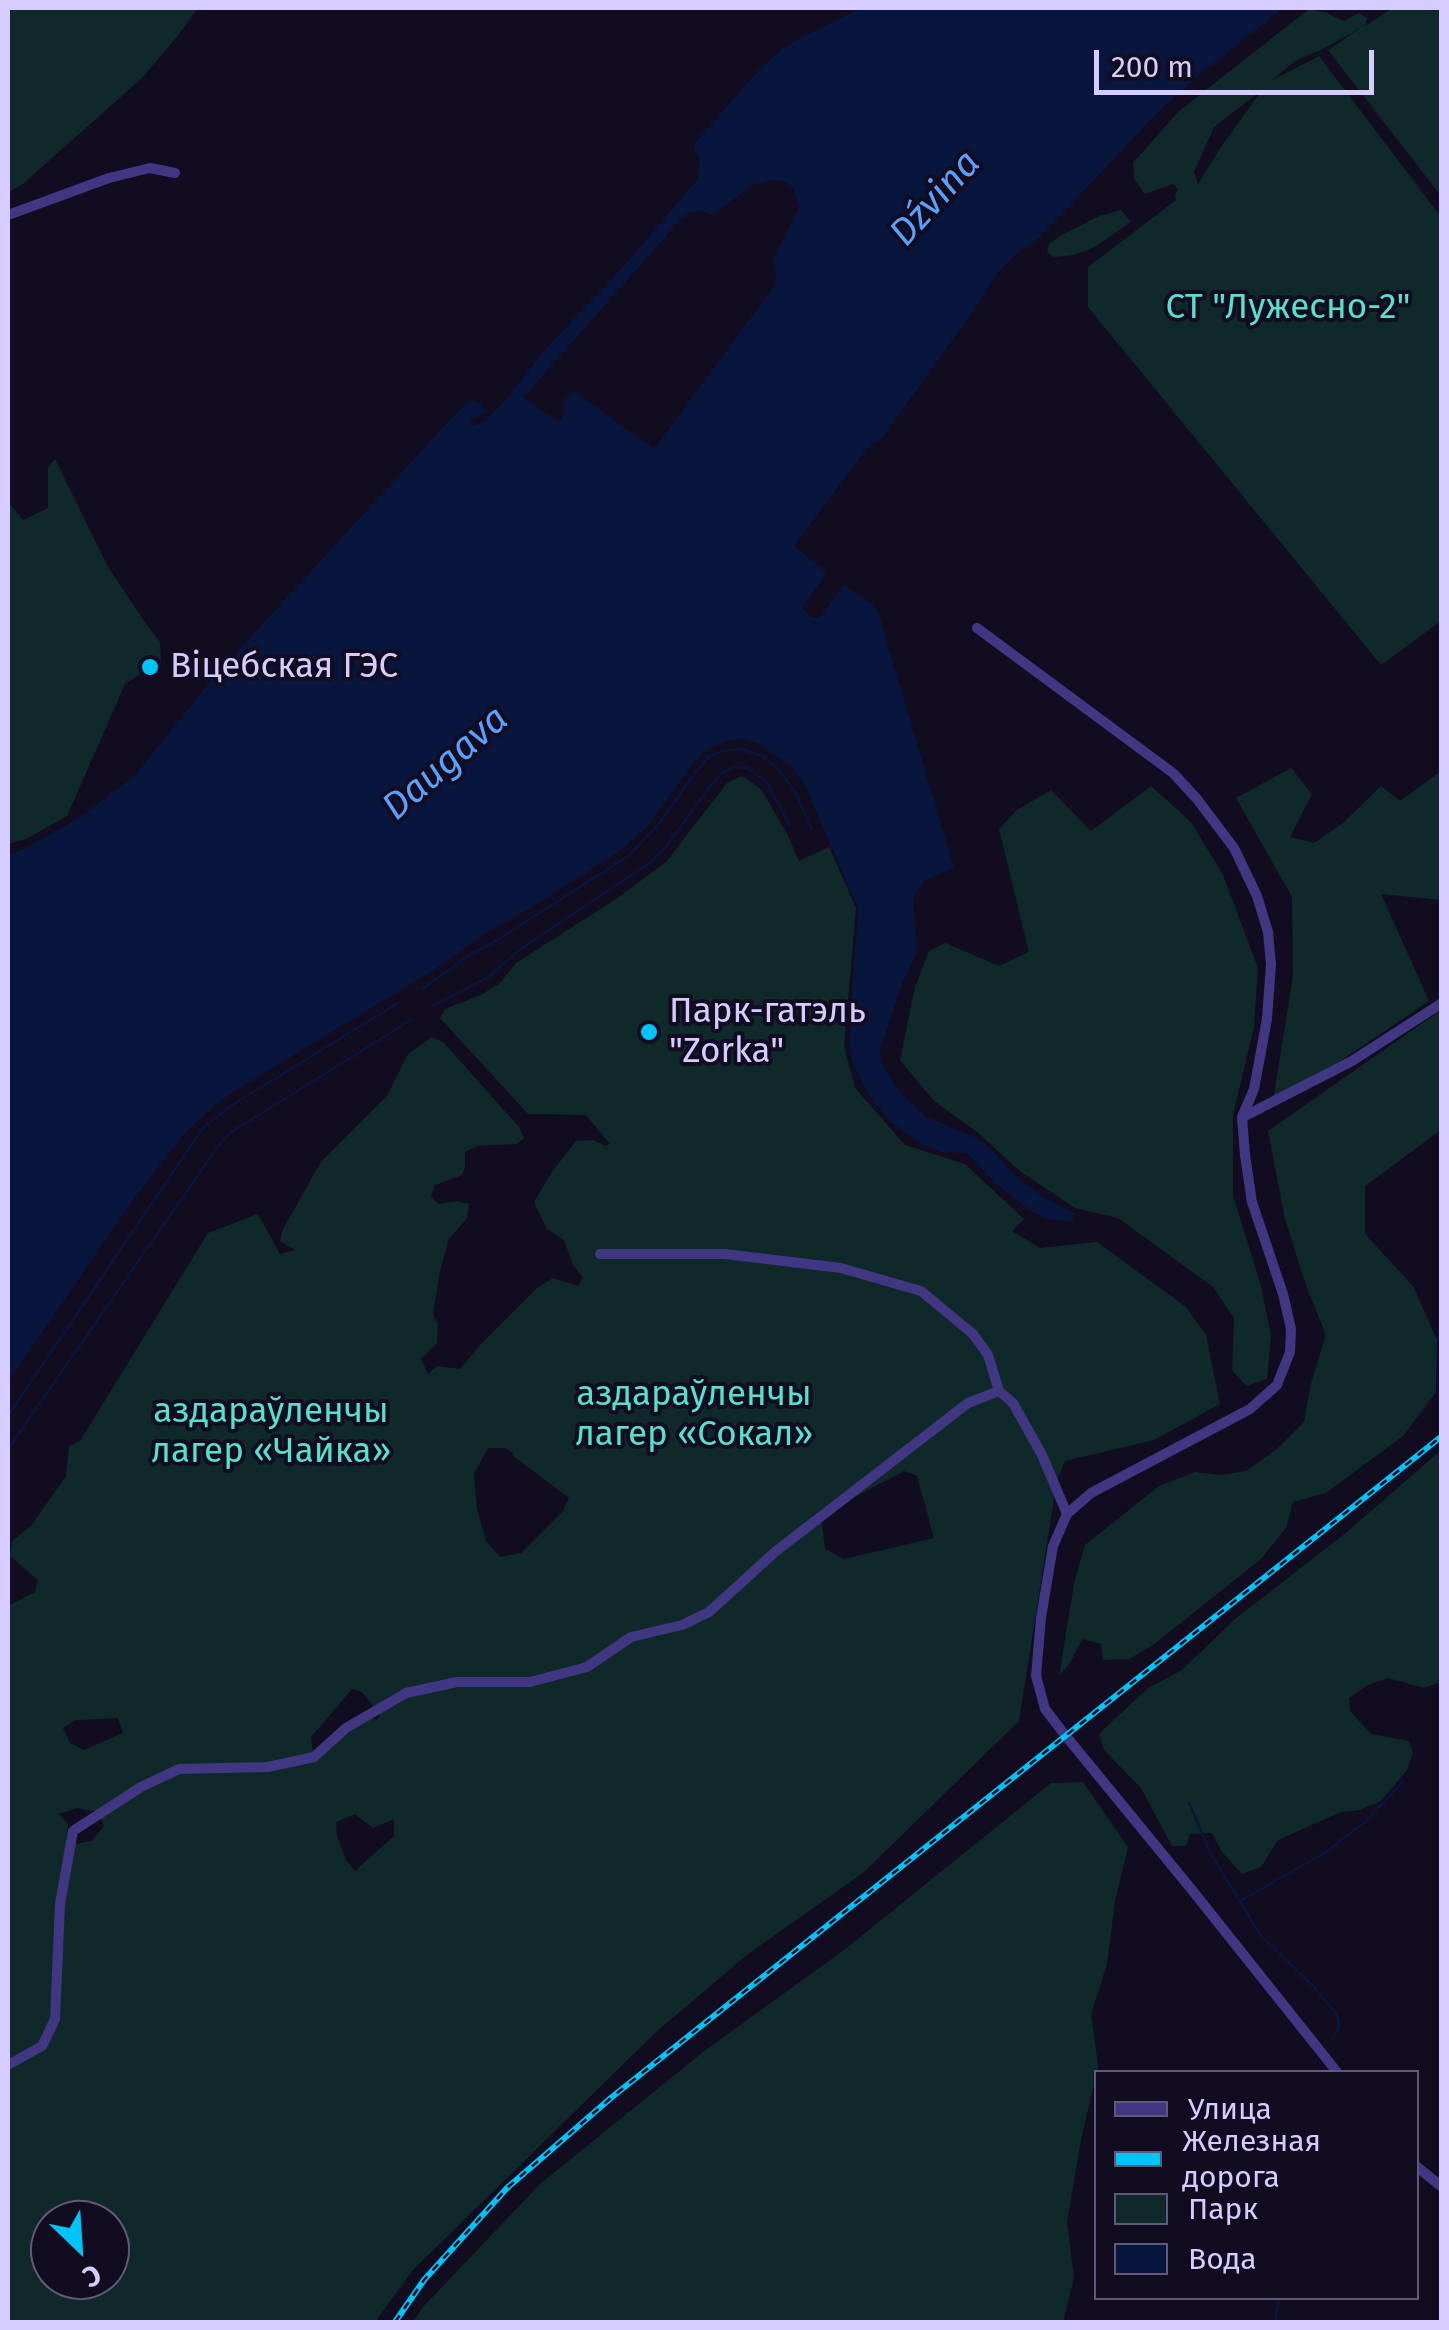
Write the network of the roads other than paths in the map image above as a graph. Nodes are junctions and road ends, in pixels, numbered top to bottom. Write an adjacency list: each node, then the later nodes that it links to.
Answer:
1 (175, 173): 2 (street)
2 (8, 215)
3 (977, 628): 5 (street)
4 (1442, 1004): 5 (street)
5 (1242, 1117): 8 (street)
6 (600, 1254): 7 (street)
7 (999, 1391): 8 (street); 9 (street)
8 (1067, 1514): 10 (street)
9 (8, 2065)
10 (1335, 2070)
11 (1419, 2168): 12 (street)
12 (1442, 2187)

